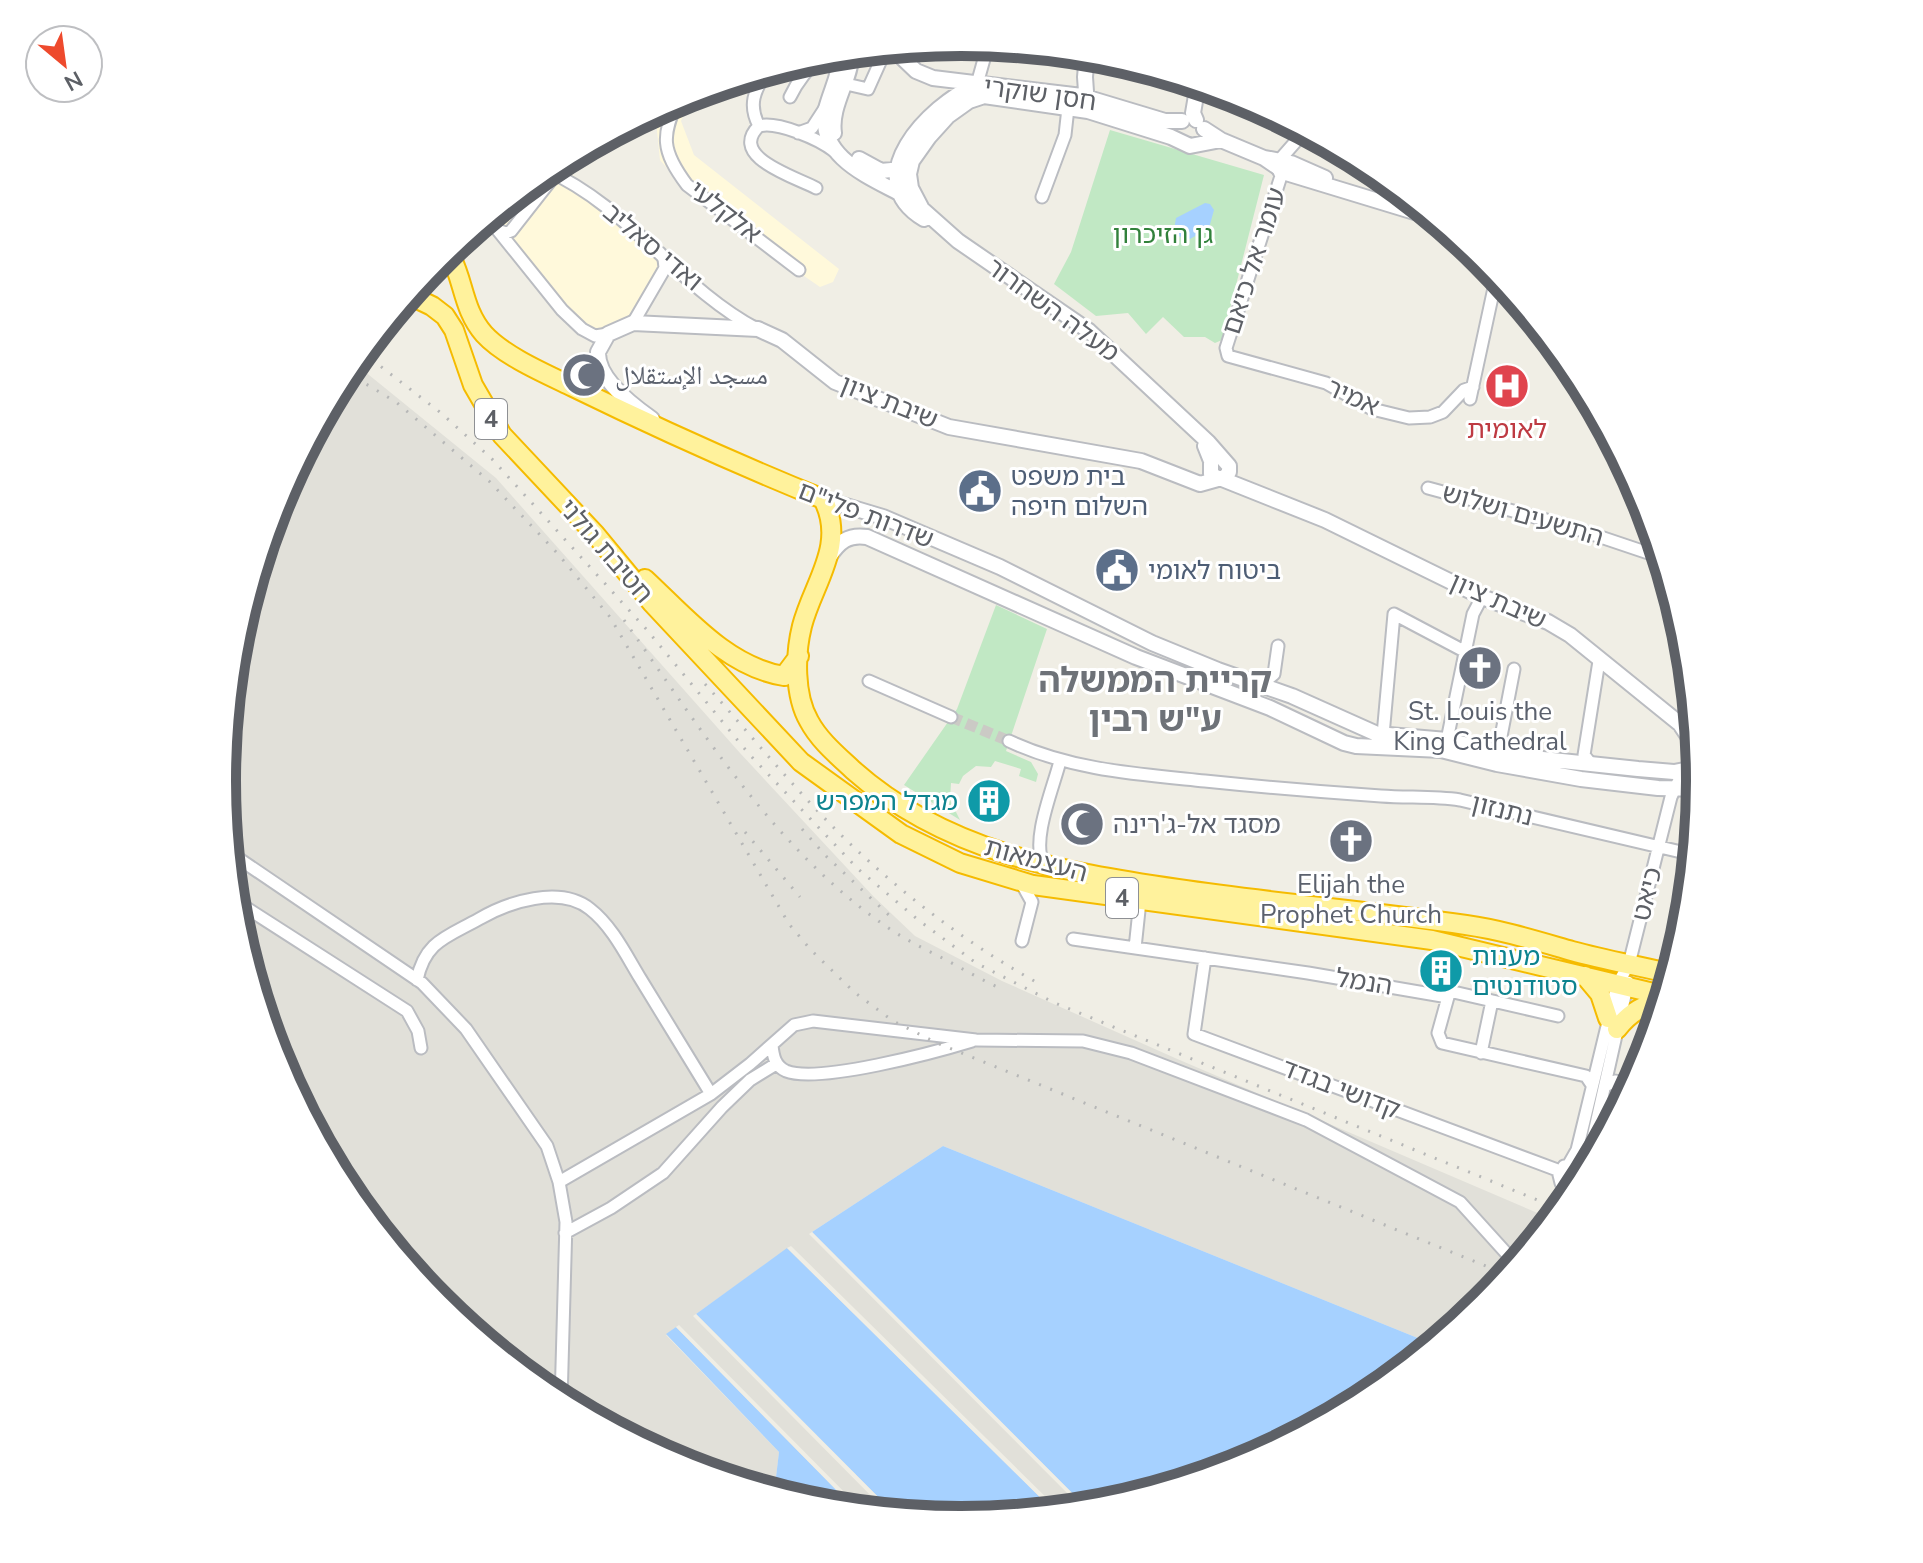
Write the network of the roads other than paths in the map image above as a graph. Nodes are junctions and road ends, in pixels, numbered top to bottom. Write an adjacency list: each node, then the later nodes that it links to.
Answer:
1 (986, 57): 4 (street)
2 (903, 59): 13 (street, חסן שוקרי)
3 (881, 60): 10 (street)
4 (985, 60): 11 (street); 13 (street)
5 (850, 65): 10 (street)
6 (840, 67): 16 (street)
7 (1084, 67): 17 (street)
8 (1086, 67): 18 (street)
9 (805, 74): 15 (street)
10 (846, 84): 31 (street)
11 (995, 85): 13 (street, חסן שוקרי); 17 (street, חסן שוקרי)
12 (759, 86): 21 (street)
13 (977, 91): 17 (street, חסן שוקרי); 29 (street); 31 (street)
14 (1196, 95): 20 (street)
15 (790, 97)
16 (828, 101): 22 (street); 28 (street)
17 (1067, 101): 18 (street, חסן שוקרי); 23 (street)
18 (1090, 107): 20 (street, חסן שוקרי); 23 (street); 26 (street, חסן שוקרי)
19 (670, 117): 43 (street, אלקלעי)
20 (1194, 123): 25 (street, חסן שוקרי); 26 (street); 27 (street)
21 (759, 126): 22 (street); 33 (street)
22 (797, 133): 28 (street)
23 (1065, 135): 36 (street)
24 (1298, 139): 30 (street)
25 (1221, 140): 27 (street); 30 (street, חסן שוקרי)
26 (1182, 144): 27 (street)
27 (1198, 144)
28 (837, 153): 34 (street, מעלה השחרור)
29 (912, 161): 31 (street); 39 (street, מעלה השחרור)
30 (1280, 161): 37 (street, חסן שוקרי); 49 (street, עומר אל כיאם)
31 (896, 171): 34 (street)
32 (560, 177): 41 (street, ואדי סאליב)
33 (816, 188)
34 (899, 193): 39 (street, מעלה השחרור)
35 (535, 195): 40 (street)
36 (1042, 197)
37 (1406, 209)
38 (495, 226): 40 (street)
39 (939, 227): 51 (street, מעלה השחרור)
40 (500, 231): 48 (street)
41 (660, 253): 46 (street); 47 (street, ואדי סאליב)
42 (454, 263): 50 (highway, שדרות פלי"ם)
43 (799, 270)
44 (1494, 289): 49 (street, אמיר)
45 (419, 300): 54 (highway, חטיבת גולני / 4)
46 (633, 323): 47 (street, שיבת ציון); 48 (street, שיבת ציון)
47 (758, 329): 51 (street, שיבת ציון)
48 (608, 334): 50 (street)
49 (1227, 353)
50 (679, 436): 53 (highway, שדרות פלי"ם)
51 (1217, 471): 57 (street, שיבת ציון)
52 (1428, 488): 55 (street, התשעים ושלוש)
53 (823, 499): 56 (highway, העצמאות / 4); 65 (street, שדרות פלי"ם)
54 (595, 534): 60 (highway); 81 (highway, חטיבת גולני / 4)
55 (1650, 554)
56 (829, 557): 60 (highway, העצמאות / 4); 71 (street, שדרות פלי"ם)
57 (1482, 597): 59 (street); 61 (street, שיבת ציון)
58 (1278, 646): 62 (street)
59 (1464, 651): 70 (street); 72 (street)
60 (799, 654): 88 (highway, העצמאות / 4)
61 (1599, 661): 69 (street, שיבת ציון); 77 (street)
62 (1276, 667): 65 (street); 66 (street)
63 (1514, 669): 74 (street)
64 (869, 681): 67 (street)
65 (1261, 685): 66 (street, שדרות פלי"ם)
66 (1292, 696): 68 (street, שדרות פלי"ם)
67 (951, 717)
68 (1340, 717): 70 (street, שדרות פלי"ם); 71 (street)
69 (1685, 731)
70 (1383, 735): 72 (street, שדרות פלי"ם)
71 (1327, 736): 82 (street, שדרות פלי"ם)
72 (1447, 740): 74 (street, שדרות פלי"ם)
73 (1009, 741): 75 (street, נתנזון)
74 (1498, 752): 77 (street, שדרות פלי"ם)
75 (1034, 753): 76 (street, נתנזון); 84 (street)
76 (1063, 759): 78 (street, נתנזון); 84 (street)
77 (1591, 764): 79 (street, שדרות פלי"ם)
78 (1087, 766): 84 (street); 86 (street, נתנזון)
79 (1686, 770)
80 (1687, 775): 82 (street, כיאט)
81 (835, 789): 91 (highway, העצמאות / 4)
82 (1674, 789): 83 (street, שדרות פלי"ם); 86 (street, כיאט)
83 (1687, 789)
84 (1050, 798): 85 (street)
85 (1040, 837): 88 (street); 90 (street)
86 (1659, 846): 87 (street, נתנזון); 102 (street, כיאט)
87 (1683, 852)
88 (1015, 858): 90 (highway, העצמאות / 4)
89 (241, 860): 103 (street)
90 (1045, 866): 102 (highway, העצמאות / 4)
91 (1018, 881): 92 (highway, העצמאות / 4); 95 (street)
92 (1065, 890): 93 (highway, העצמאות / 4); 95 (street)
93 (1140, 901): 98 (street); 101 (highway, העצמאות / 4)
94 (248, 909): 112 (street)
95 (1031, 912): 97 (street)
96 (1073, 939): 98 (street, הנמל)
97 (1022, 941)
98 (1135, 948): 99 (street, הנמל)
99 (1205, 958): 105 (street, הנמל); 120 (street, קדושי בגדד)
100 (1660, 975): 102 (highway, העצמאות / 4)
101 (1585, 976): 102 (highway, העצמאות / 4); 109 (highway)
102 (1624, 978): 104 (highway, העצמאות / 4); 109 (street, כיאט)
103 (417, 980): 117 (street); 121 (street)
104 (1655, 993)
105 (1448, 997): 106 (street, הנמל); 113 (street)
106 (1492, 1001): 108 (street); 113 (street)
107 (1652, 1003): 109 (highway)
108 (1558, 1016)
109 (1612, 1023): 116 (street, כיאט)
110 (976, 1040): 111 (street); 114 (street); 124 (street)
111 (772, 1045): 114 (street); 117 (street)
112 (421, 1048)
113 (1481, 1053): 116 (street)
114 (776, 1064): 123 (street)
115 (1621, 1082): 116 (street)
116 (1598, 1086): 118 (street); 120 (street)
117 (711, 1094): 121 (street)
118 (1589, 1145)
119 (1576, 1166): 120 (street)
120 (1564, 1168): 122 (street)
121 (559, 1182): 123 (street)
122 (1564, 1187)
123 (565, 1233): 125 (street)
124 (1510, 1257)
125 (561, 1387)

